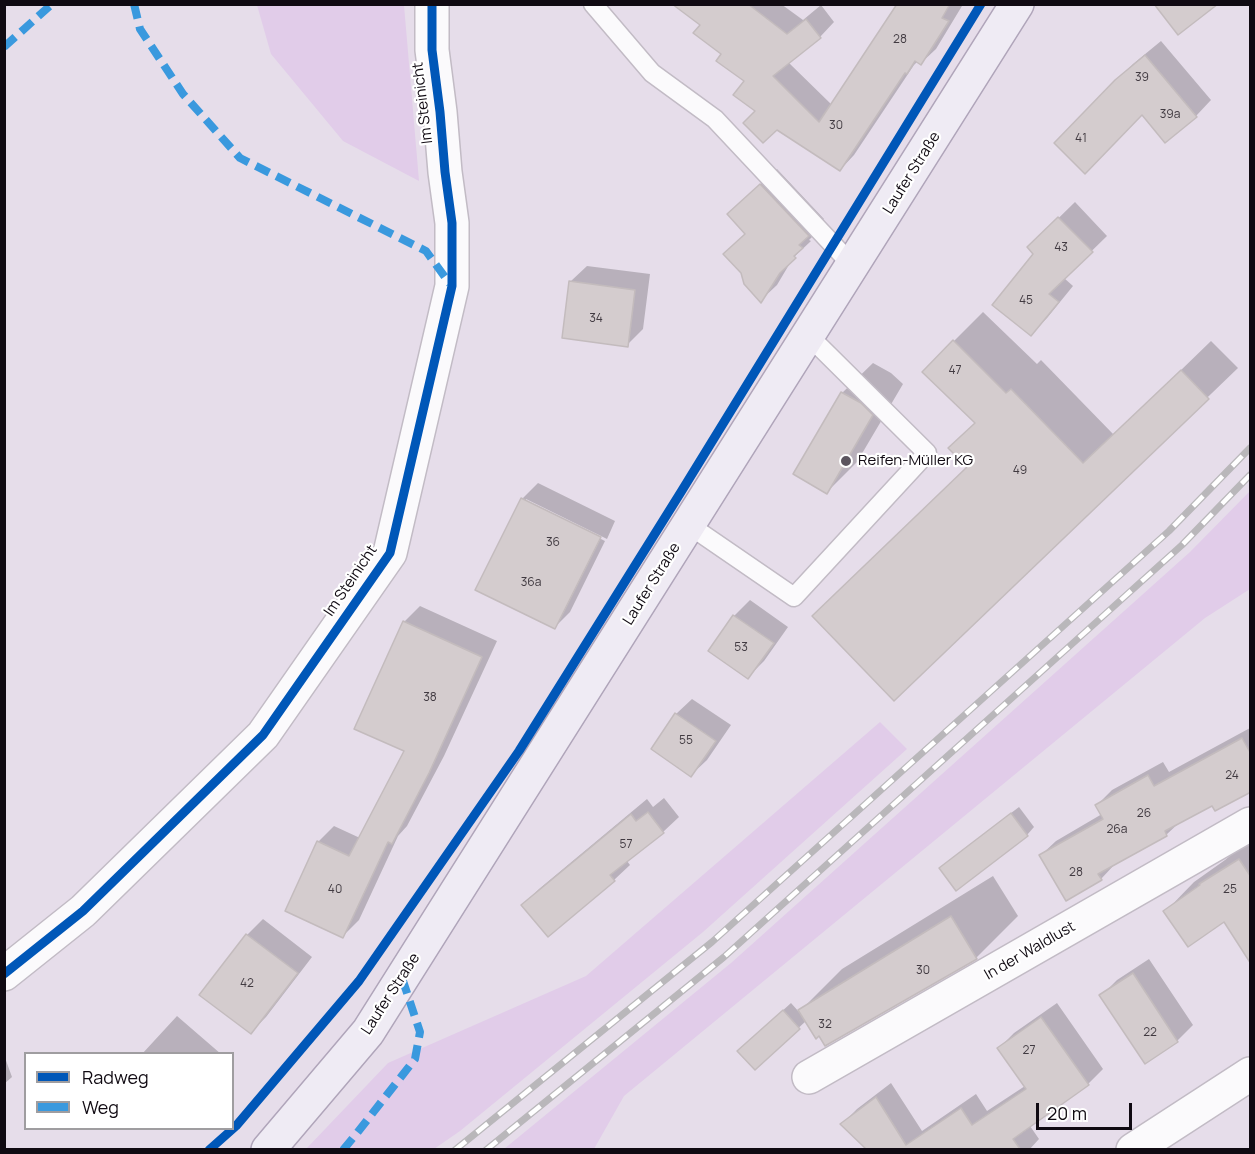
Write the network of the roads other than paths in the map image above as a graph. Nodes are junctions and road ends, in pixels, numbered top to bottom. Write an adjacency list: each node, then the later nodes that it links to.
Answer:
1 (432, 4): 8 (street, Im Steinicht)
2 (593, 4): 4 (lane)
3 (1017, 4): 4 (main road, Laufer Straße)
4 (853, 266): 5 (main road, Laufer Straße)
5 (809, 336): 6 (main road, Laufer Straße); 6 (lane)
6 (689, 525): 11 (main road, Laufer Straße)
7 (1251, 825): 10 (street, In der Waldlust)
8 (4, 974)
9 (1251, 1074): 12 (street)
10 (809, 1077)
11 (268, 1149)
12 (1133, 1149)

